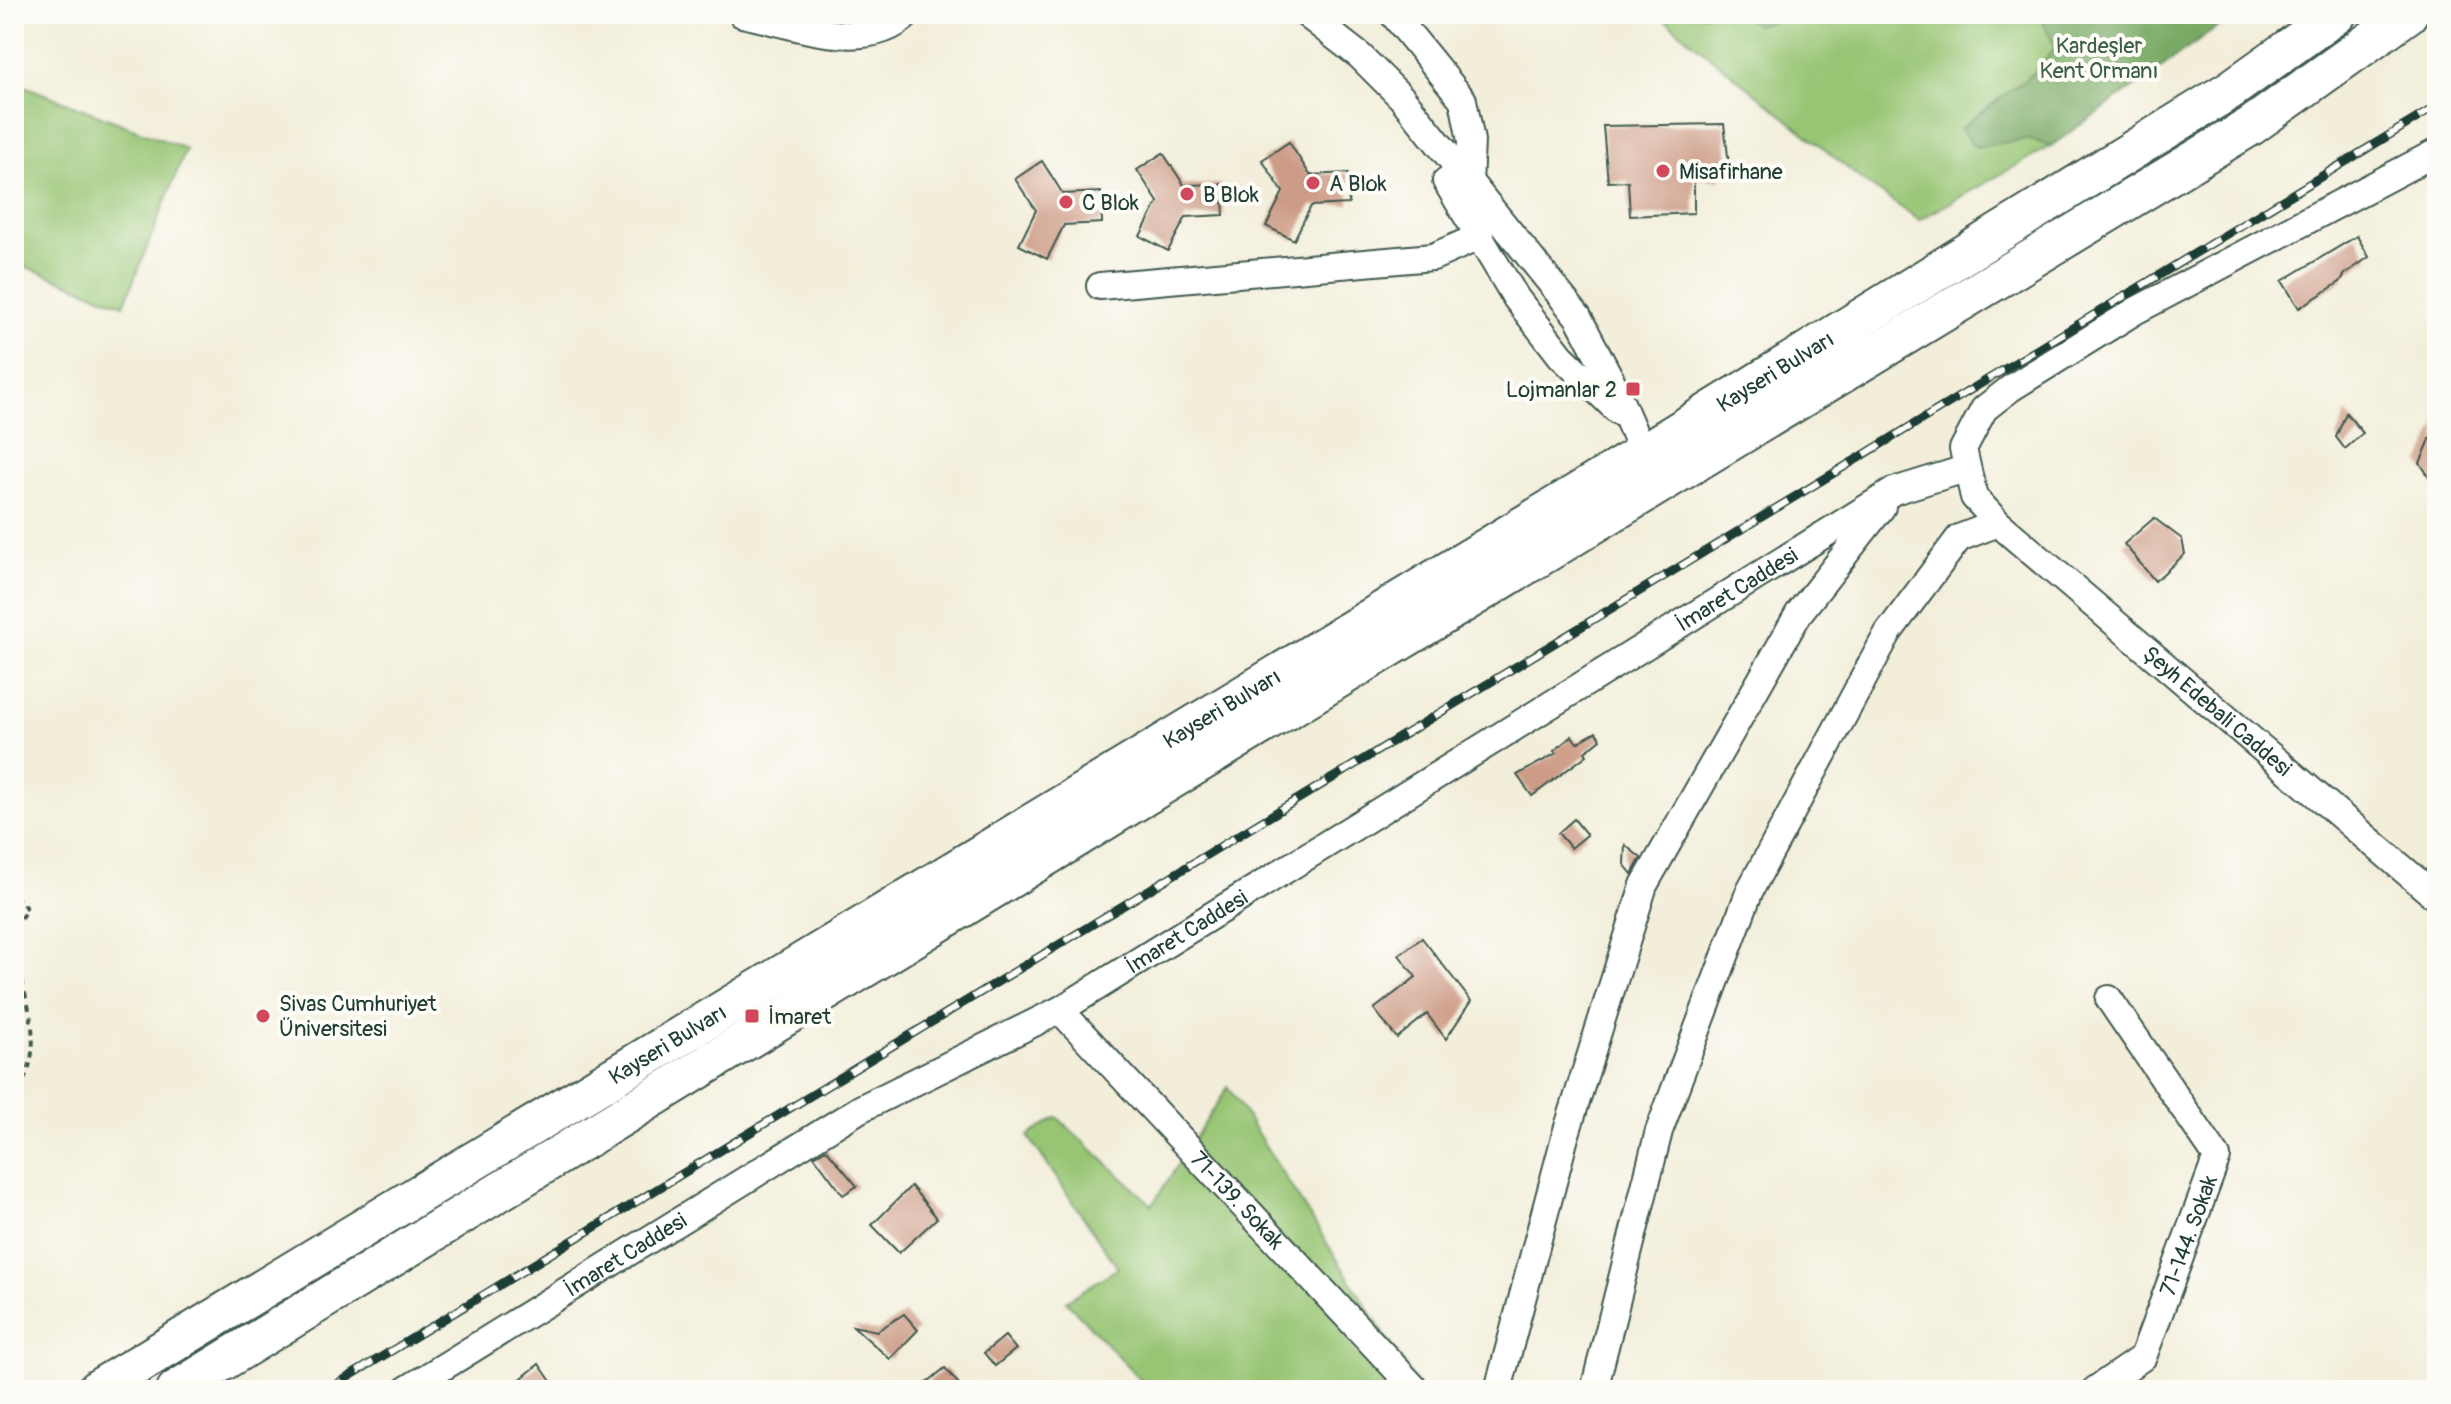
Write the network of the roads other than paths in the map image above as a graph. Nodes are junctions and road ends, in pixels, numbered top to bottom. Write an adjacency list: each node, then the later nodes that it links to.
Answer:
1 (742, 14): 2 (street)
2 (908, 14)
3 (1283, 14): 10 (street)
4 (1306, 14): 9 (street)
5 (1393, 14): 9 (street)
6 (2337, 14): 13 (highway, Kayseri Bulvarı)
7 (2408, 14): 15 (highway, Kayseri Bulvarı)
8 (2437, 152): 14 (street)
9 (1469, 184): 12 (street)
10 (1481, 236): 11 (street); 12 (street)
11 (1100, 286)
12 (1624, 416): 13 (street)
13 (1643, 453): 15 (street); 21 (highway, Kayseri Bulvarı)
14 (1965, 469): 16 (street, İmaret Caddesi); 17 (street, Şeyh Edebali Caddesi)
15 (1658, 488): 22 (highway, Kayseri Bulvarı)
16 (1894, 491): 20 (street, İmaret Caddesi); 25 (street)
17 (1998, 523): 18 (street, Şeyh Edebali Caddesi); 26 (street)
18 (2437, 898)
19 (2109, 999): 27 (street, 71-144. Sokak)
20 (1060, 1010): 23 (street, İmaret Caddesi); 24 (street, 71-139. Sokak)
21 (96, 1390)
22 (176, 1390)
23 (406, 1390)
24 (1416, 1390)
25 (1498, 1390)
26 (1594, 1390)
27 (2095, 1390)

